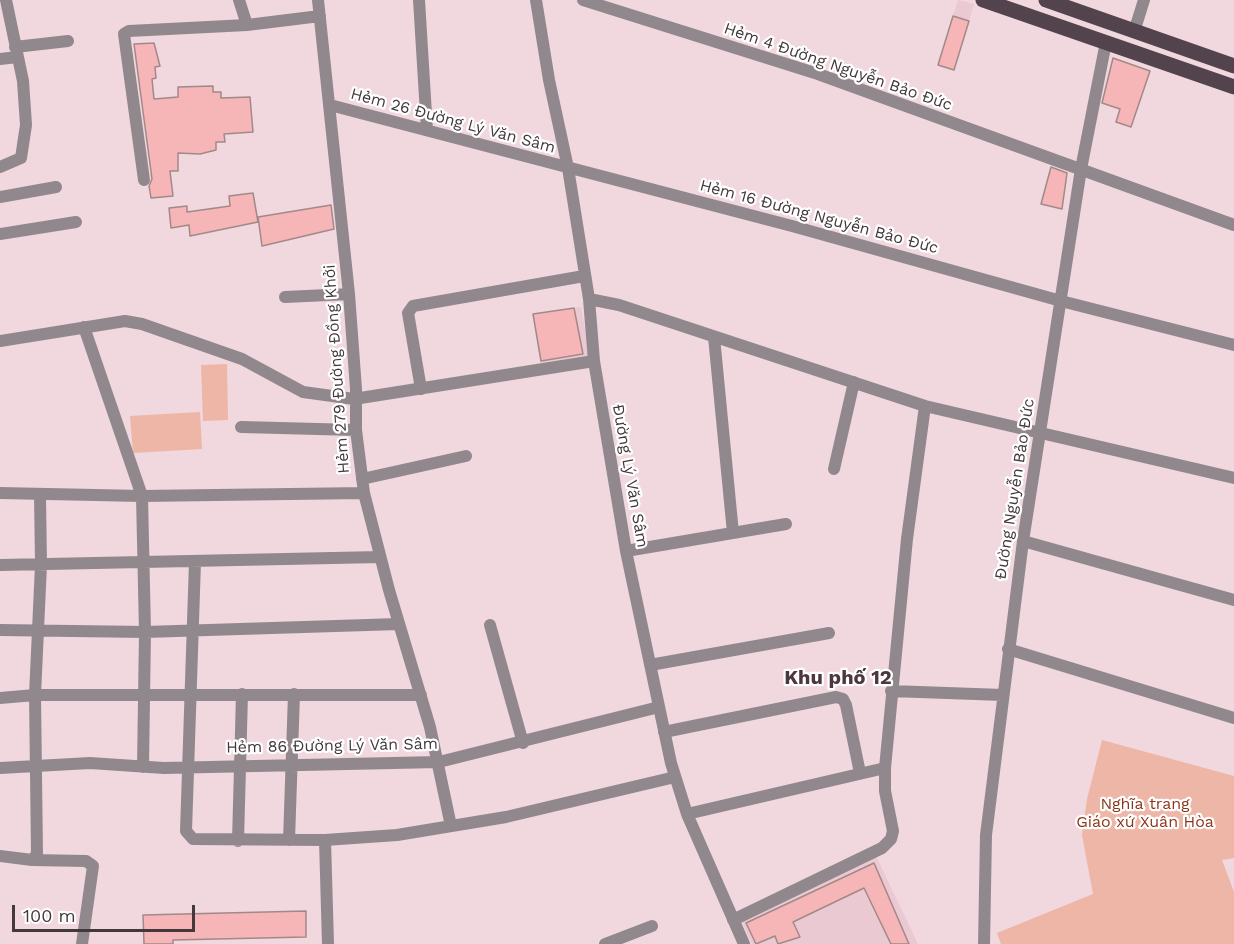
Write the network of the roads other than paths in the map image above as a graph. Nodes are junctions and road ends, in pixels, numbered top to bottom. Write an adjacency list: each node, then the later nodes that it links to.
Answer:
1 (6, 0): 16 (street)
2 (239, 0): 12 (street)
3 (318, 0): 10 (street, Hẻm 279 Đường Đồng Khởi)
4 (419, 0): 21 (street)
5 (536, 0): 23 (street, Đường Lý Văn Sâm)
6 (583, 0): 24 (street, Hẻm 4 Đường Nguyễn Bảo Đức)
7 (984, 0): 15 (main road)
8 (1047, 0): 11 (main road)
9 (1144, 0): 13 (street)
10 (320, 16): 12 (street); 20 (street, Hẻm 279 Đường Đồng Khởi)
11 (1110, 23): 13 (main road); 15 (main road)
12 (247, 25): 25 (street)
13 (1134, 32): 18 (main road)
14 (68, 41): 16 (street)
15 (1106, 42): 19 (main road); 24 (street, Đường Nguyễn Bảo Đức)
16 (16, 52): 17 (street); 22 (street)
17 (0, 59)
18 (1234, 66)
19 (1234, 87)
20 (330, 105): 21 (street, Hẻm 26 Đường Lý Văn Sâm); 32 (street, Hẻm 279 Đường Đồng Khởi)
21 (427, 130): 23 (street, Hẻm 26 Đường Lý Văn Sâm)
22 (0, 167)
23 (567, 168): 31 (street, Đường Lý Văn Sâm); 35 (street, Hẻm 16 Đường Nguyễn Bảo Đức)
24 (1081, 169): 29 (street, Hẻm 4 Đường Nguyễn Bảo Đức); 35 (street, Đường Nguyễn Bảo Đức)
25 (144, 180)
26 (56, 187): 27 (street)
27 (0, 197)
28 (76, 222): 30 (street)
29 (1234, 225)
30 (0, 234)
31 (584, 276): 34 (street, Đường Lý Văn Sâm); 42 (street)
32 (349, 294): 33 (street); 43 (street, Hẻm 279 Đường Đồng Khởi)
33 (285, 297)
34 (589, 299): 37 (street); 40 (street, Đường Lý Văn Sâm)
35 (1061, 301): 39 (street, Hẻm 16 Đường Nguyễn Bảo Đức); 47 (street, Đường Nguyễn Bảo Đức)
36 (84, 327): 38 (street); 43 (street); 55 (street)
37 (714, 337): 41 (street); 57 (street)
38 (0, 341)
39 (1234, 345)
40 (594, 361): 42 (street); 59 (street, Đường Lý Văn Sâm)
41 (854, 382): 44 (street); 49 (street)
42 (421, 389): 43 (street)
43 (354, 399): 46 (street, Hẻm 279 Đường Đồng Khởi)
44 (925, 406): 47 (street); 75 (street)
45 (241, 426): 46 (street)
46 (356, 430): 51 (street, Hẻm 279 Đường Đồng Khởi)
47 (1039, 434): 50 (street); 58 (street, Đường Nguyễn Bảo Đức)
48 (466, 456): 51 (street)
49 (834, 469)
50 (1234, 478)
51 (362, 479): 53 (street, Hẻm 279 Đường Đồng Khởi)
52 (0, 493): 54 (street)
53 (364, 493): 55 (street); 60 (street, Hẻm 279 Đường Đồng Khởi)
54 (40, 495): 55 (street); 64 (street)
55 (142, 496): 62 (street)
56 (786, 524): 57 (street)
57 (733, 533): 59 (street)
58 (1023, 540): 65 (street); 73 (street, Đường Nguyễn Bảo Đức)
59 (626, 551): 74 (street, Đường Lý Văn Sâm)
60 (380, 557): 61 (street); 66 (street, Hẻm 279 Đường Đồng Khởi)
61 (195, 562): 62 (street); 70 (street)
62 (144, 563): 64 (street); 71 (street)
63 (0, 565): 64 (street)
64 (41, 565): 68 (street)
65 (1234, 600)
66 (399, 624): 70 (street); 81 (street, Hẻm 279 Đường Đồng Khởi)
67 (490, 625): 87 (street)
68 (37, 629): 69 (street); 71 (street); 80 (street)
69 (0, 630)
70 (193, 630): 71 (street); 77 (street)
71 (145, 632): 76 (street)
72 (829, 633): 74 (street)
73 (1008, 650): 82 (street, Đường Nguyễn Bảo Đức); 85 (street)
74 (650, 666): 84 (street, Đường Lý Văn Sâm)
75 (891, 691): 82 (street); 95 (street)
76 (144, 694): 77 (street); 80 (street); 92 (street)
77 (190, 694): 78 (street); 93 (street)
78 (242, 694): 79 (street); 90 (street)
79 (294, 694): 81 (street); 89 (street)
80 (35, 695): 83 (street); 91 (street)
81 (421, 695): 88 (street, Hẻm 279 Đường Đồng Khởi)
82 (1003, 695): 111 (street, Đường Nguyễn Bảo Đức)
83 (0, 698)
84 (659, 707): 86 (street, Đường Lý Văn Sâm); 87 (street, Hẻm 86 Đường Lý Văn Sâm)
85 (1234, 718)
86 (664, 732): 96 (street); 97 (street, Đường Lý Văn Sâm)
87 (523, 743): 88 (street, Hẻm 86 Đường Lý Văn Sâm)
88 (439, 762): 89 (street, Hẻm 86 Đường Lý Văn Sâm); 99 (street, Hẻm 279 Đường Đồng Khởi)
89 (291, 763): 90 (street, Hẻm 86 Đường Lý Văn Sâm); 100 (street)
90 (240, 765): 93 (street, Hẻm 86 Đường Lý Văn Sâm); 102 (street)
91 (35, 766): 92 (street, Hẻm 86 Đường Lý Văn Sâm); 94 (street, Hẻm 86 Đường Lý Văn Sâm); 104 (street)
92 (143, 766): 93 (street, Hẻm 86 Đường Lý Văn Sâm)
93 (187, 767): 102 (street)
94 (0, 768)
95 (885, 768): 96 (street); 105 (street)
96 (860, 773): 98 (street)
97 (675, 777): 98 (street, Đường Lý Văn Sâm); 99 (street)
98 (687, 814): 105 (street, Đường Lý Văn Sâm)
99 (452, 826): 101 (street)
100 (290, 840): 101 (street); 102 (street)
101 (325, 840): 108 (street)
102 (238, 841)
103 (0, 856): 104 (street)
104 (32, 860): 107 (street)
105 (734, 920): 110 (street, Đường Lý Văn Sâm)
106 (652, 926): 109 (street)
107 (82, 944)
108 (328, 944)
109 (605, 944)
110 (744, 944)
111 (984, 944)

